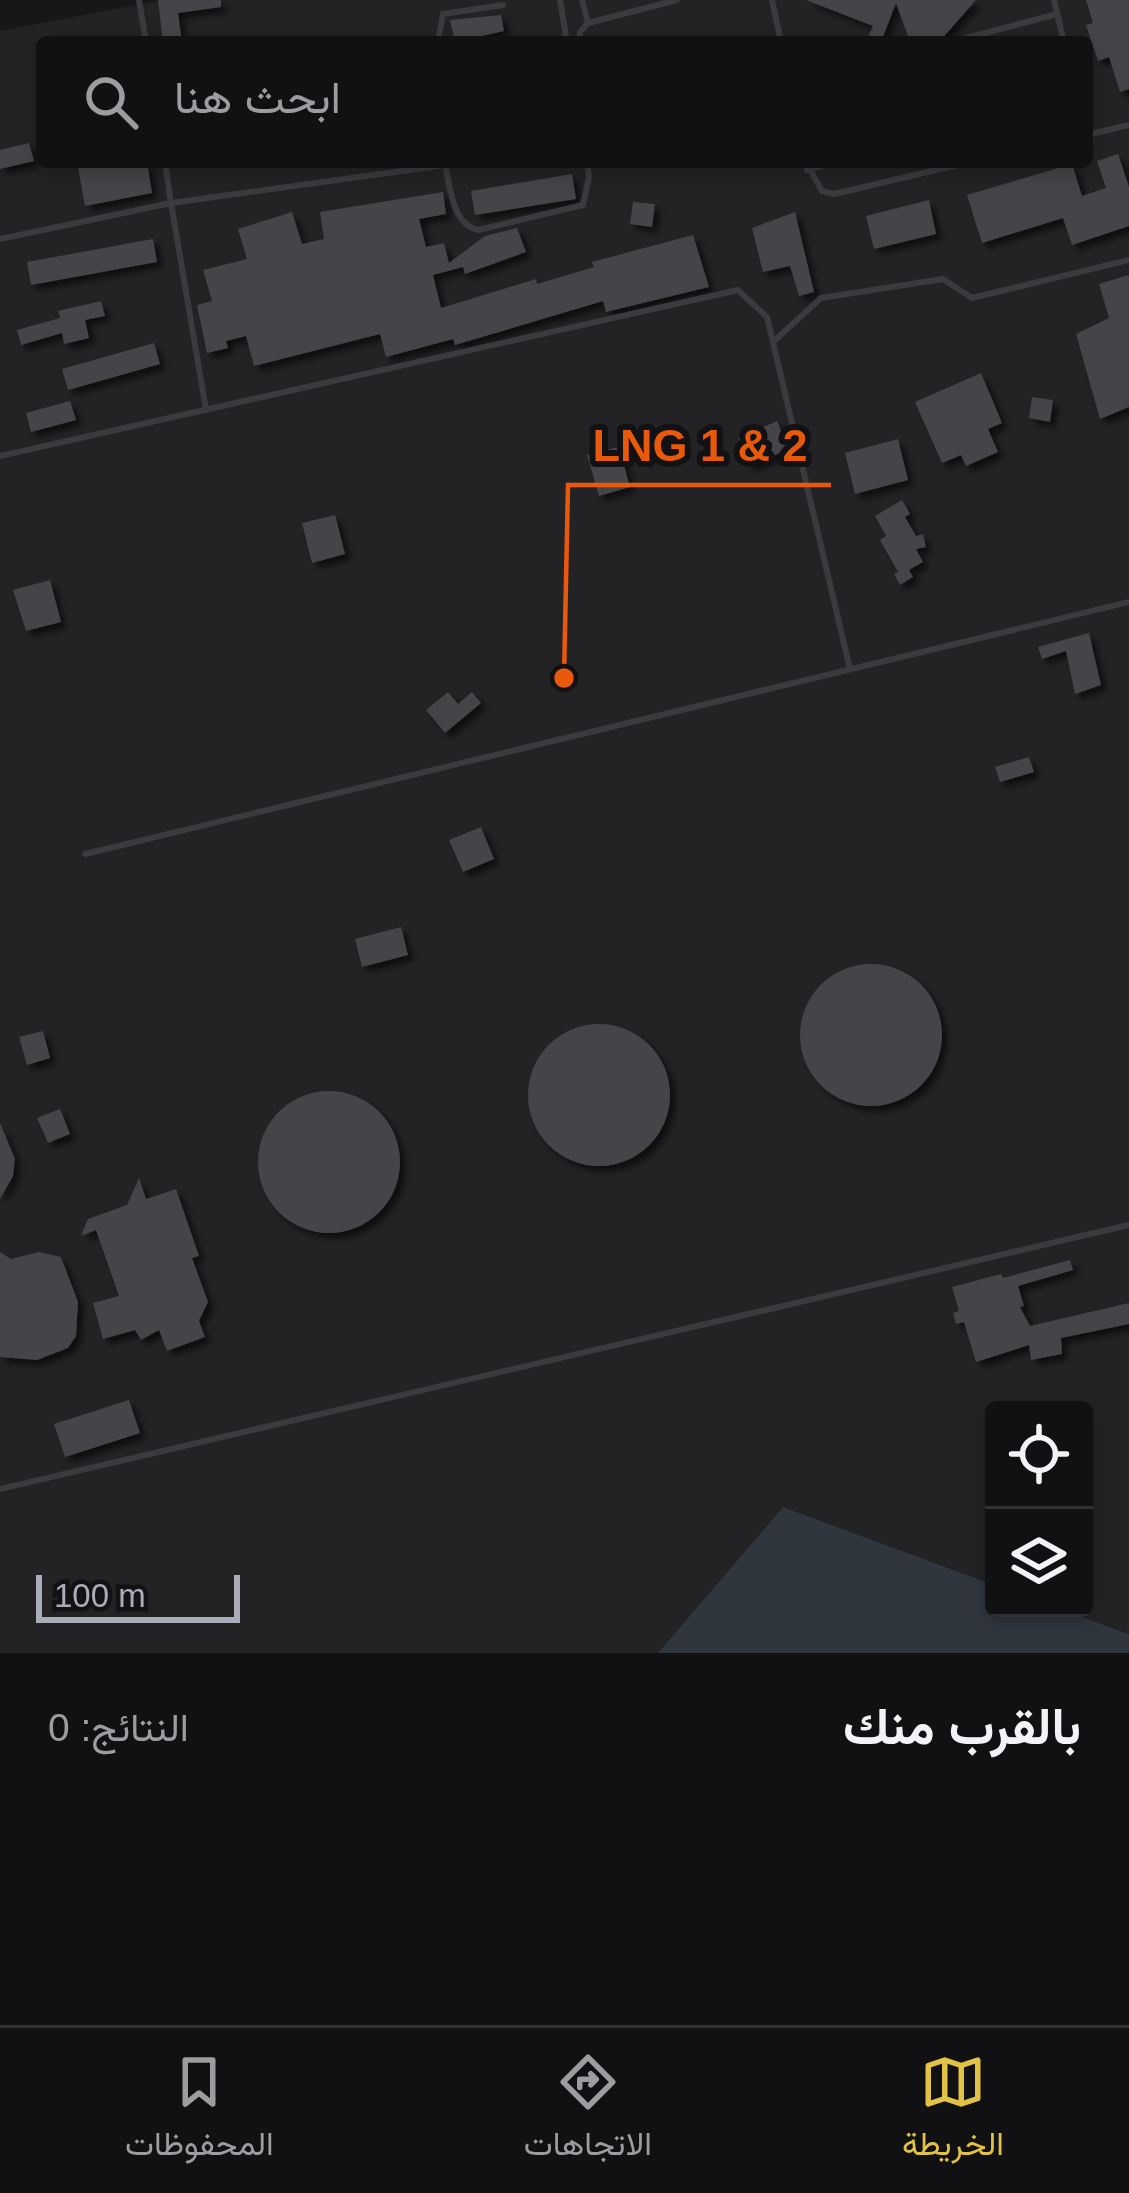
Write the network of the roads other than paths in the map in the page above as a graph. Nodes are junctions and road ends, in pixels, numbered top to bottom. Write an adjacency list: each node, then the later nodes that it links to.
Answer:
1 (140, 0): 10 (lane)
2 (560, 0): 12 (lane)
3 (582, 0): 9 (lane)
4 (677, 0): 9 (lane)
5 (772, 0): 14 (lane)
6 (1054, 0): 8 (lane)
7 (503, 5): 11 (lane)
8 (1057, 14): 15 (lane); 16 (lane)
9 (588, 22): 13 (lane)
10 (145, 36)
11 (438, 36)
12 (566, 36)
13 (580, 36)
14 (780, 36)
15 (974, 36)
16 (1062, 36)
17 (1129, 125): 18 (lane)
18 (1093, 134)
19 (166, 168): 25 (lane)
20 (411, 168): 25 (lane)
21 (446, 168): 22 (lane)
22 (588, 168)
23 (808, 168): 24 (lane)
24 (944, 168)
25 (171, 203): 26 (lane); 29 (lane)
26 (0, 239)
27 (1129, 260): 28 (lane)
28 (773, 342): 29 (lane); 32 (lane)
29 (206, 410): 30 (lane)
30 (0, 457)
31 (1129, 602): 32 (lane)
32 (850, 669): 33 (lane)
33 (85, 854)
34 (1129, 1225): 35 (lane)
35 (0, 1489)

